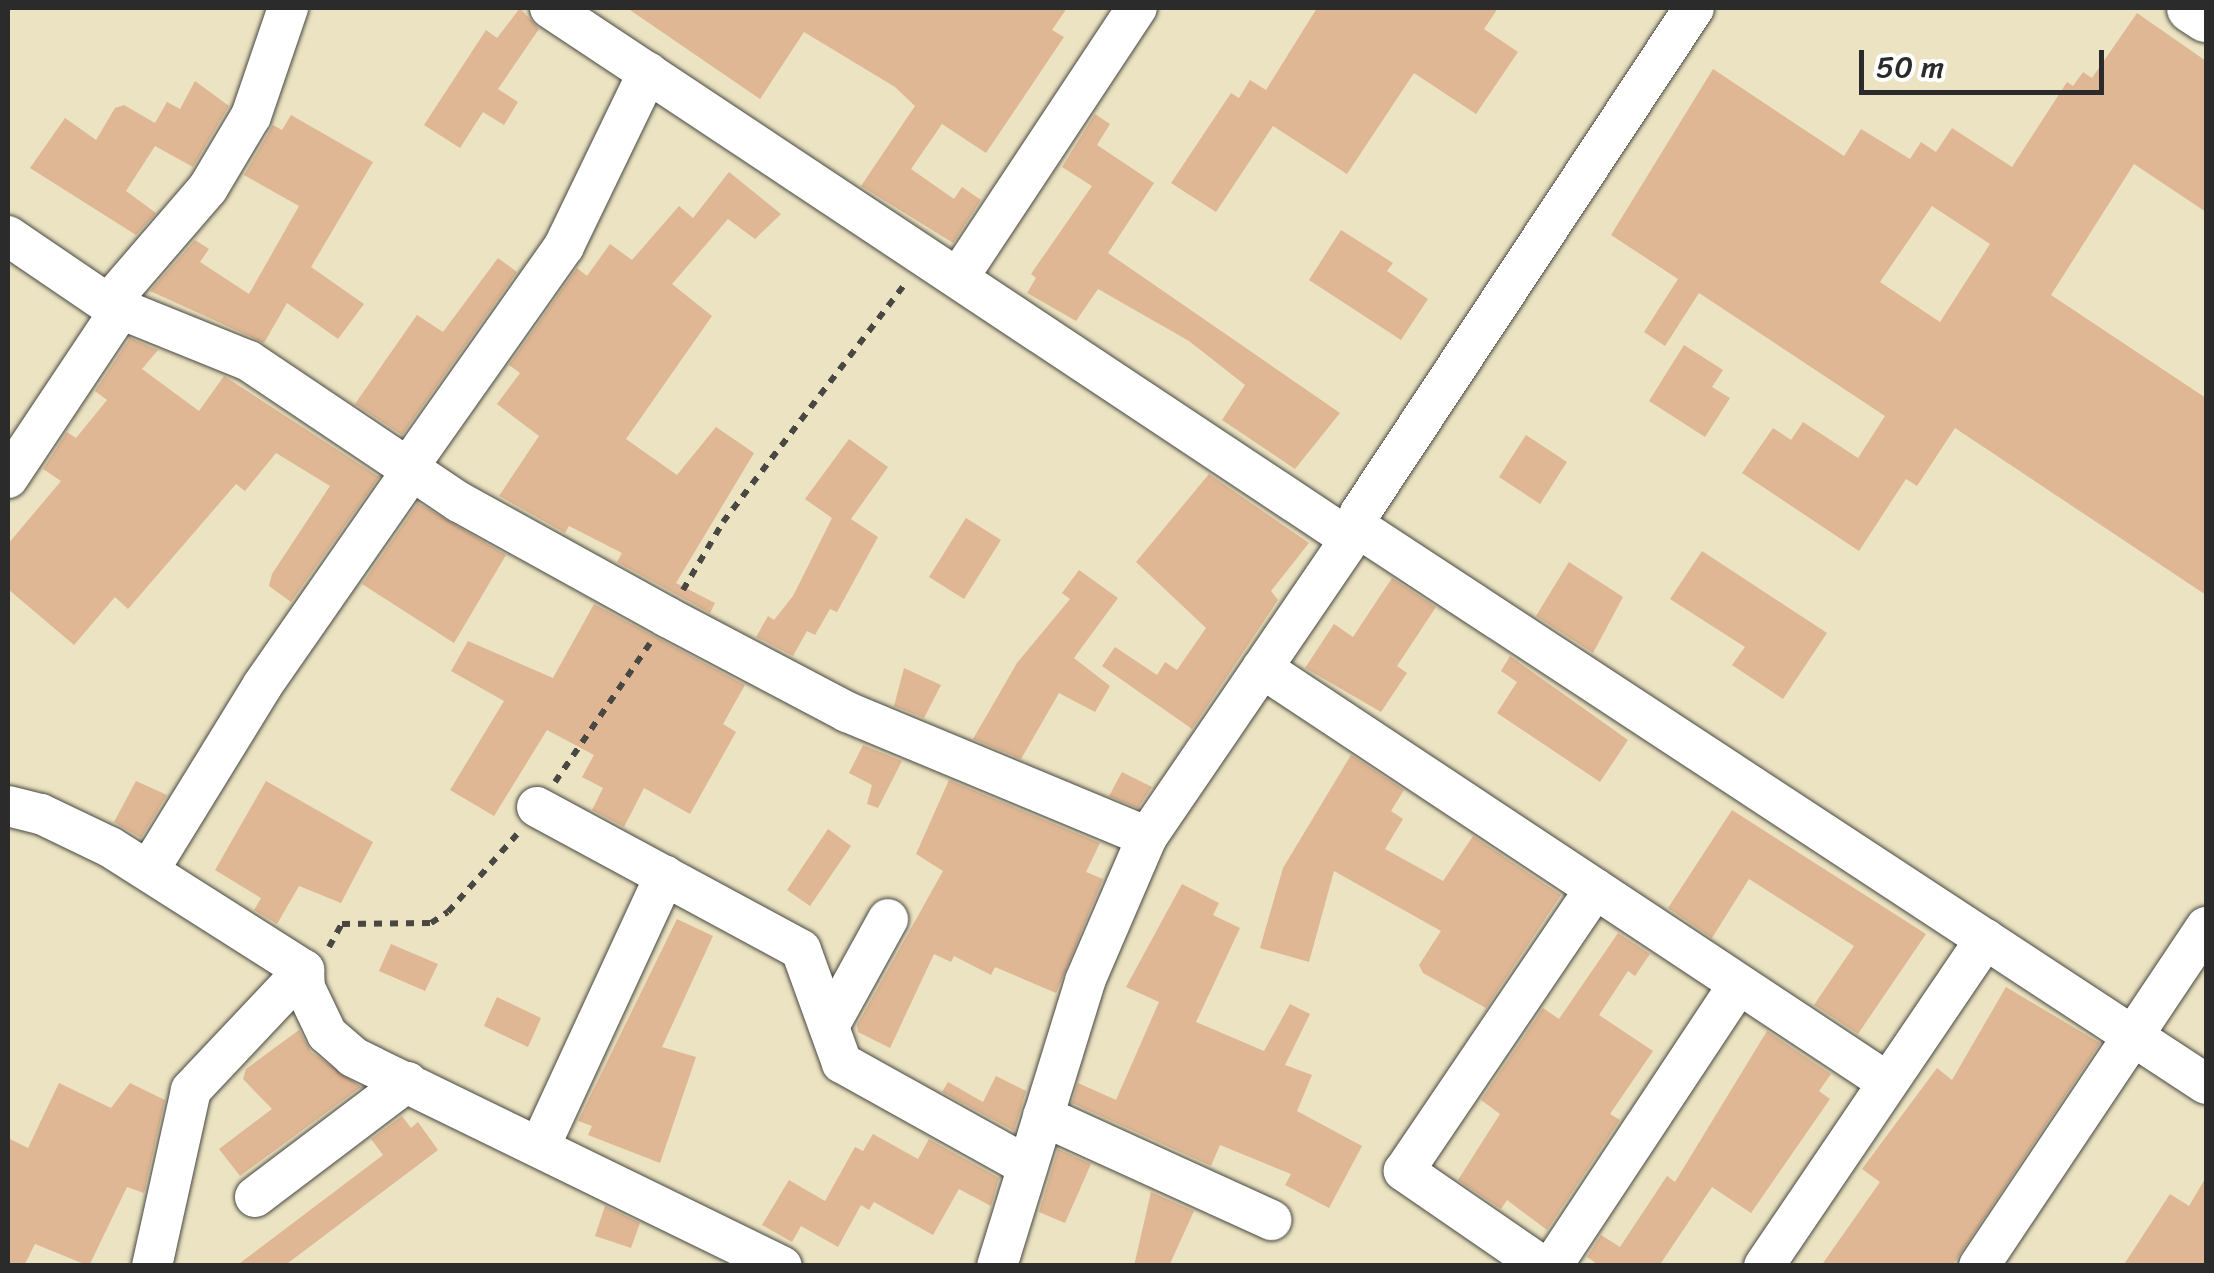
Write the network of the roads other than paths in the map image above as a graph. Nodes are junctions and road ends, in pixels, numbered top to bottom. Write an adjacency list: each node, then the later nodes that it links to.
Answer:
1 (288, 8): 10 (street)
2 (550, 8): 7 (street)
3 (1137, 8): 9 (street)
4 (1694, 8): 13 (street)
5 (2192, 8): 6 (main road)
6 (2206, 17)
7 (648, 72): 9 (street); 11 (street)
8 (8, 236): 10 (street)
9 (942, 267): 13 (street)
10 (115, 306): 11 (street); 12 (street)
11 (411, 468): 17 (street); 18 (street)
12 (8, 478)
13 (1353, 533): 14 (street); 23 (street)
14 (1262, 668): 17 (street); 20 (street)
15 (8, 806): 18 (street)
16 (538, 808): 19 (street)
17 (1147, 837): 31 (street)
18 (149, 870): 24 (street)
19 (666, 876): 26 (street); 32 (street)
20 (1595, 889): 25 (street); 39 (street)
21 (888, 919): 26 (street)
22 (2206, 927): 27 (street)
23 (1985, 940): 27 (street); 29 (street)
24 (304, 979): 28 (street); 37 (street)
25 (1738, 986): 29 (street); 40 (street)
26 (829, 1026): 33 (street)
27 (2133, 1036): 30 (street); 42 (street)
28 (407, 1082): 32 (street); 34 (street)
29 (1887, 1082): 41 (street)
30 (2206, 1084)
31 (1043, 1116): 33 (street); 35 (street)
32 (540, 1146): 38 (street)
33 (1027, 1166): 36 (street)
34 (255, 1197)
35 (1271, 1220)
36 (1006, 1262)
37 (152, 1266)
38 (782, 1266)
39 (1542, 1266)
40 (1552, 1266)
41 (1764, 1266)
42 (1979, 1266)

